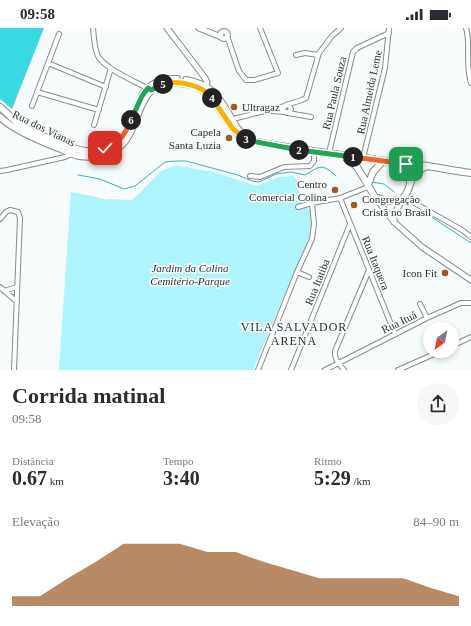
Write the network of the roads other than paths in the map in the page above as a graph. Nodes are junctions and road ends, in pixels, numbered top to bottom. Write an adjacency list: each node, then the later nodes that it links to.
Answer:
1 (93, 28): 16 (street)
2 (167, 28): 12 (street)
3 (170, 28): 12 (street)
4 (199, 28): 9 (street)
5 (260, 28): 9 (street)
6 (341, 28): 14 (street)
7 (389, 28): 10 (street, Rua Almeida Leme)
8 (466, 28): 17 (street)
9 (225, 32)
10 (388, 33): 34 (street, Rua Paula Souza); 36 (street, Rua Almeida Leme)
11 (58, 34): 15 (street)
12 (172, 34): 19 (street)
13 (296, 55): 14 (street)
14 (318, 55): 22 (street)
15 (48, 63): 18 (street); 21 (street)
16 (111, 68): 18 (street); 20 (street)
17 (471, 83)
18 (106, 87): 25 (street)
19 (205, 88): 20 (main road); 30 (main road)
20 (149, 89): 24 (main road, Rua dos Vianas); 33 (main road, Rua dos Vianas)
21 (37, 92): 23 (street); 25 (street)
22 (286, 105): 26 (street); 27 (street)
23 (32, 106)
24 (0, 107)
25 (99, 110): 31 (street)
26 (268, 110): 27 (street); 30 (street)
27 (287, 112): 29 (street)
28 (0, 117): 33 (main road, Rua dos Vianas)
29 (311, 117)
30 (229, 120): 32 (main road)
31 (94, 125)
32 (314, 151): 34 (main road); 42 (street)
33 (72, 153): 40 (street)
34 (329, 153): 35 (main road)
35 (343, 156): 36 (main road); 44 (main road)
36 (364, 158): 37 (main road)
37 (383, 161): 38 (main road); 44 (main road)
38 (400, 163): 39 (main road); 43 (main road)
39 (428, 166): 41 (main road); 43 (main road)
40 (0, 170)
41 (471, 172)
42 (250, 176)
43 (410, 183): 47 (main road)
44 (368, 186): 45 (main road); 46 (street)
45 (374, 197): 47 (main road); 51 (street)
46 (340, 198): 48 (street); 52 (street, Rua Itaquera)
47 (403, 198): 51 (street); 53 (street)
48 (312, 203): 49 (street); 55 (street)
49 (298, 207)
50 (0, 219): 59 (street)
51 (394, 222): 57 (street)
52 (350, 224): 54 (street, Rua Itaquera); 72 (street, Rua Itatiba)
53 (471, 237)
54 (369, 270): 65 (street, Rua Itaquera); 69 (street)
55 (297, 272): 56 (street); 71 (street)
56 (309, 277)
57 (471, 280)
58 (0, 287): 60 (street)
59 (18, 287): 60 (street); 61 (street)
60 (4, 291): 61 (street)
61 (17, 302): 70 (street)
62 (471, 303): 64 (street, Rua Ituá)
63 (420, 304): 64 (street)
64 (427, 318): 65 (street, Rua Ituá)
65 (395, 334): 69 (street, Rua Ituá)
66 (471, 337): 67 (street)
67 (459, 343)
68 (425, 358): 75 (street)
69 (337, 363): 73 (street, Rua Ituá); 74 (street)
70 (14, 370)
71 (258, 370)
72 (291, 370)
73 (325, 370)
74 (344, 370)
75 (398, 370)

